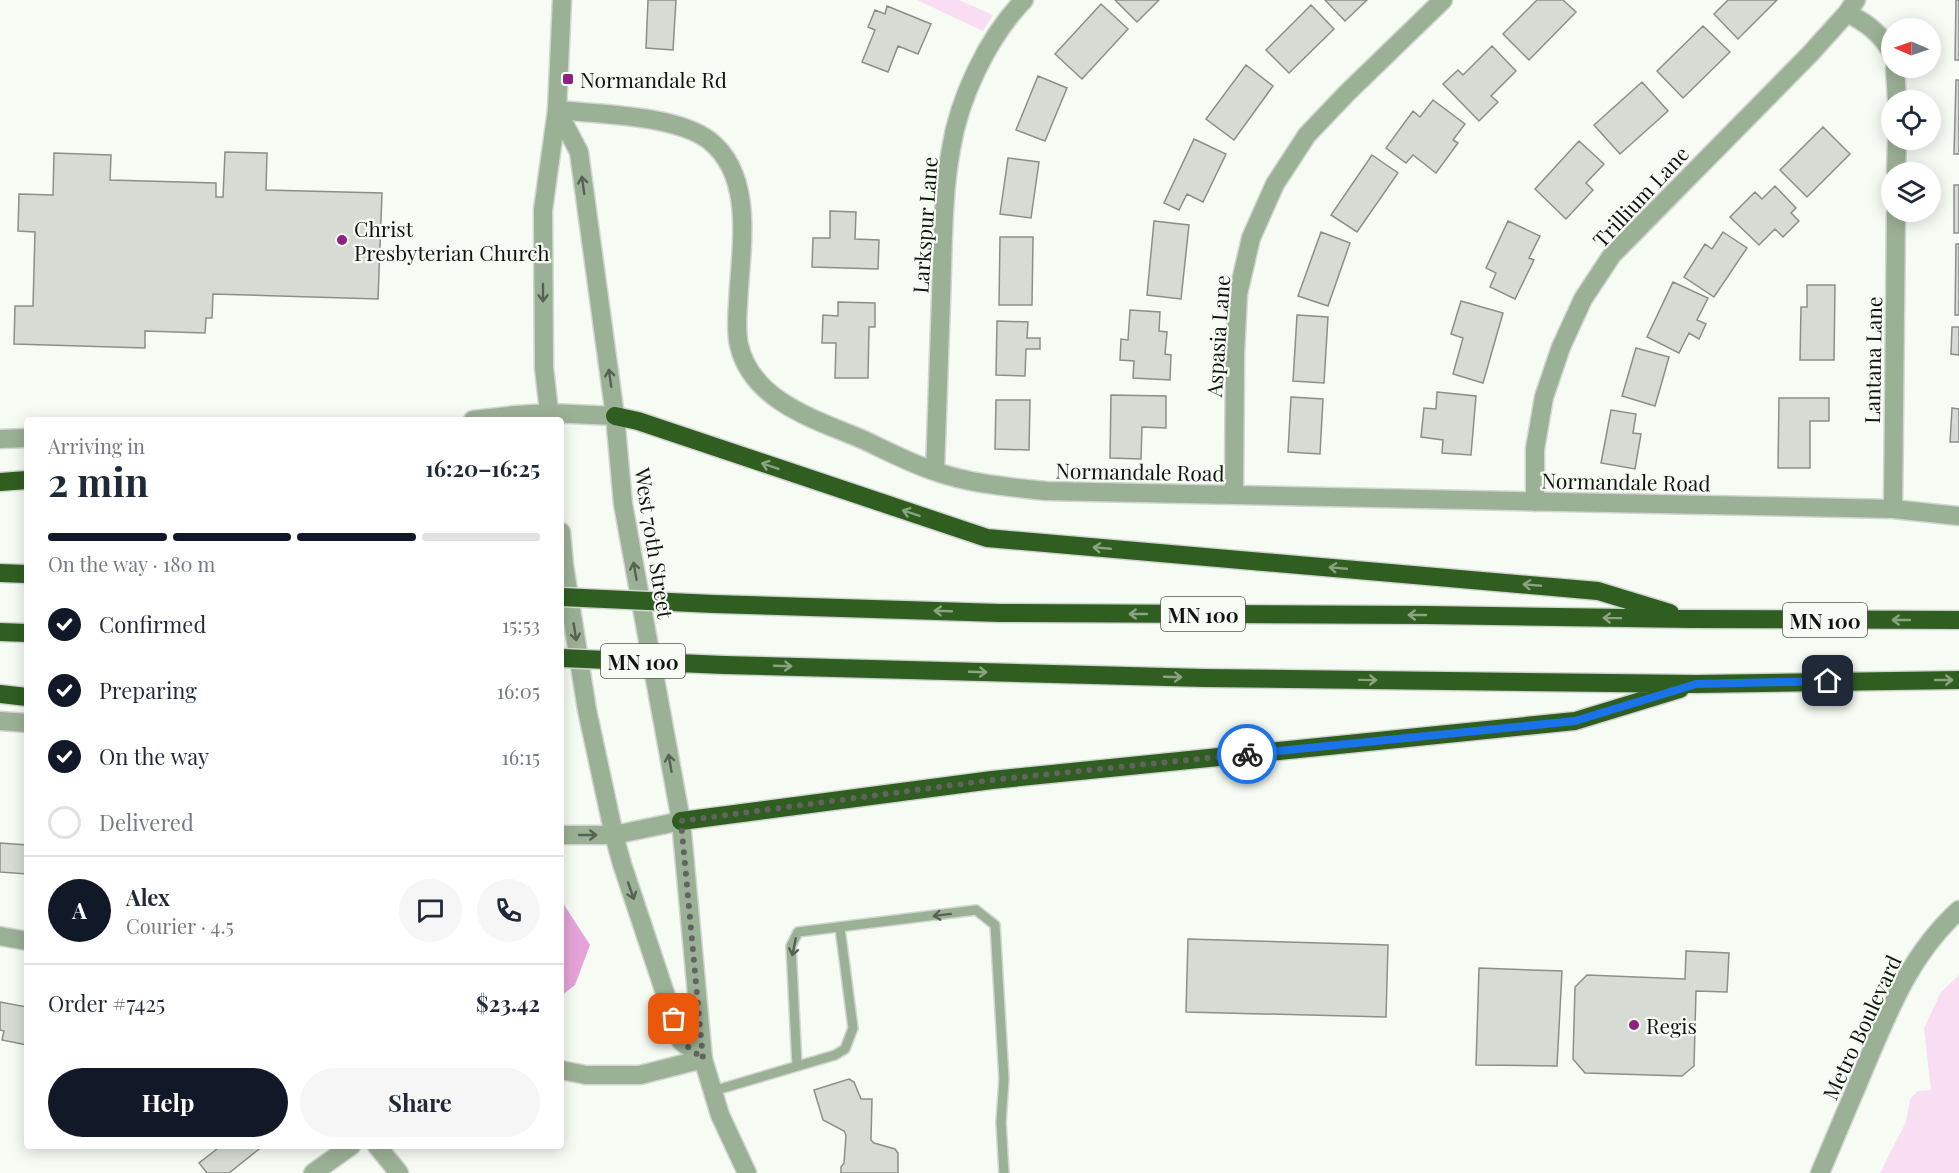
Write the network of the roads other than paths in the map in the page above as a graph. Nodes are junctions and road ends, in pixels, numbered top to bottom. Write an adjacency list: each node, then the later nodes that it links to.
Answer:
1 (561, 0): 6 (street, West 70th Street)
2 (1024, 0): 13 (street, Larkspur Lane)
3 (1443, 0): 16 (street, Aspasia Lane)
4 (1852, 6): 5 (street); 17 (street, Trillium Lane)
5 (1881, 36)
6 (557, 110): 8 (street, West 70th Street, one-way to 6); 10 (street, West 70th Street, one-way to 10); 13 (street, Normandale Road)
7 (1896, 222): 18 (street, Lantana Lane)
8 (615, 416): 10 (street); 24 (highway, one-way to 8); 35 (street, West 70th Street, one-way to 8)
9 (499, 417): 10 (street)
10 (550, 417)
11 (24, 438): 12 (street)
12 (0, 440)
13 (935, 471): 16 (street, Normandale Road)
14 (24, 480): 15 (highway)
15 (0, 482)
16 (1234, 495): 17 (street, Normandale Road)
17 (1535, 502): 18 (street, Normandale Road)
18 (1893, 509): 19 (street, Normandale Road)
19 (1959, 516)
20 (564, 565): 37 (street, one-way to 37)
21 (0, 573): 22 (highway)
22 (24, 574)
23 (564, 597): 24 (highway, MN 100, one-way to 23, bridge)
24 (1691, 619): 25 (highway, MN 100, one-way to 24)
25 (1959, 620)
26 (0, 632): 27 (highway)
27 (24, 633)
28 (564, 658): 30 (highway, MN 100, one-way to 30, bridge)
29 (1959, 680): 30 (highway, MN 100, one-way to 29)
30 (1696, 684): 35 (highway)
31 (0, 694): 32 (highway)
32 (24, 697)
33 (0, 721): 34 (street)
34 (24, 723)
35 (681, 821): 37 (street); 42 (street, West 70th Street)
36 (564, 835): 37 (street, one-way to 37)
37 (615, 835): 42 (street, one-way to 42)
38 (1959, 910): 52 (street, Metro Boulevard)
39 (840, 927): 43 (lane); 43 (lane, one-way to 43); 51 (lane, one-way to 39)
40 (0, 936): 41 (street)
41 (24, 940)
42 (703, 1059): 44 (street); 45 (street, West 70th Street)
43 (797, 1066): 45 (lane)
44 (564, 1071)
45 (713, 1091): 50 (street, West 70th Street)
46 (347, 1149): 48 (street)
47 (379, 1149): 49 (street)
48 (313, 1173)
49 (399, 1173)
50 (747, 1173)
51 (1004, 1173)
52 (1820, 1173)

